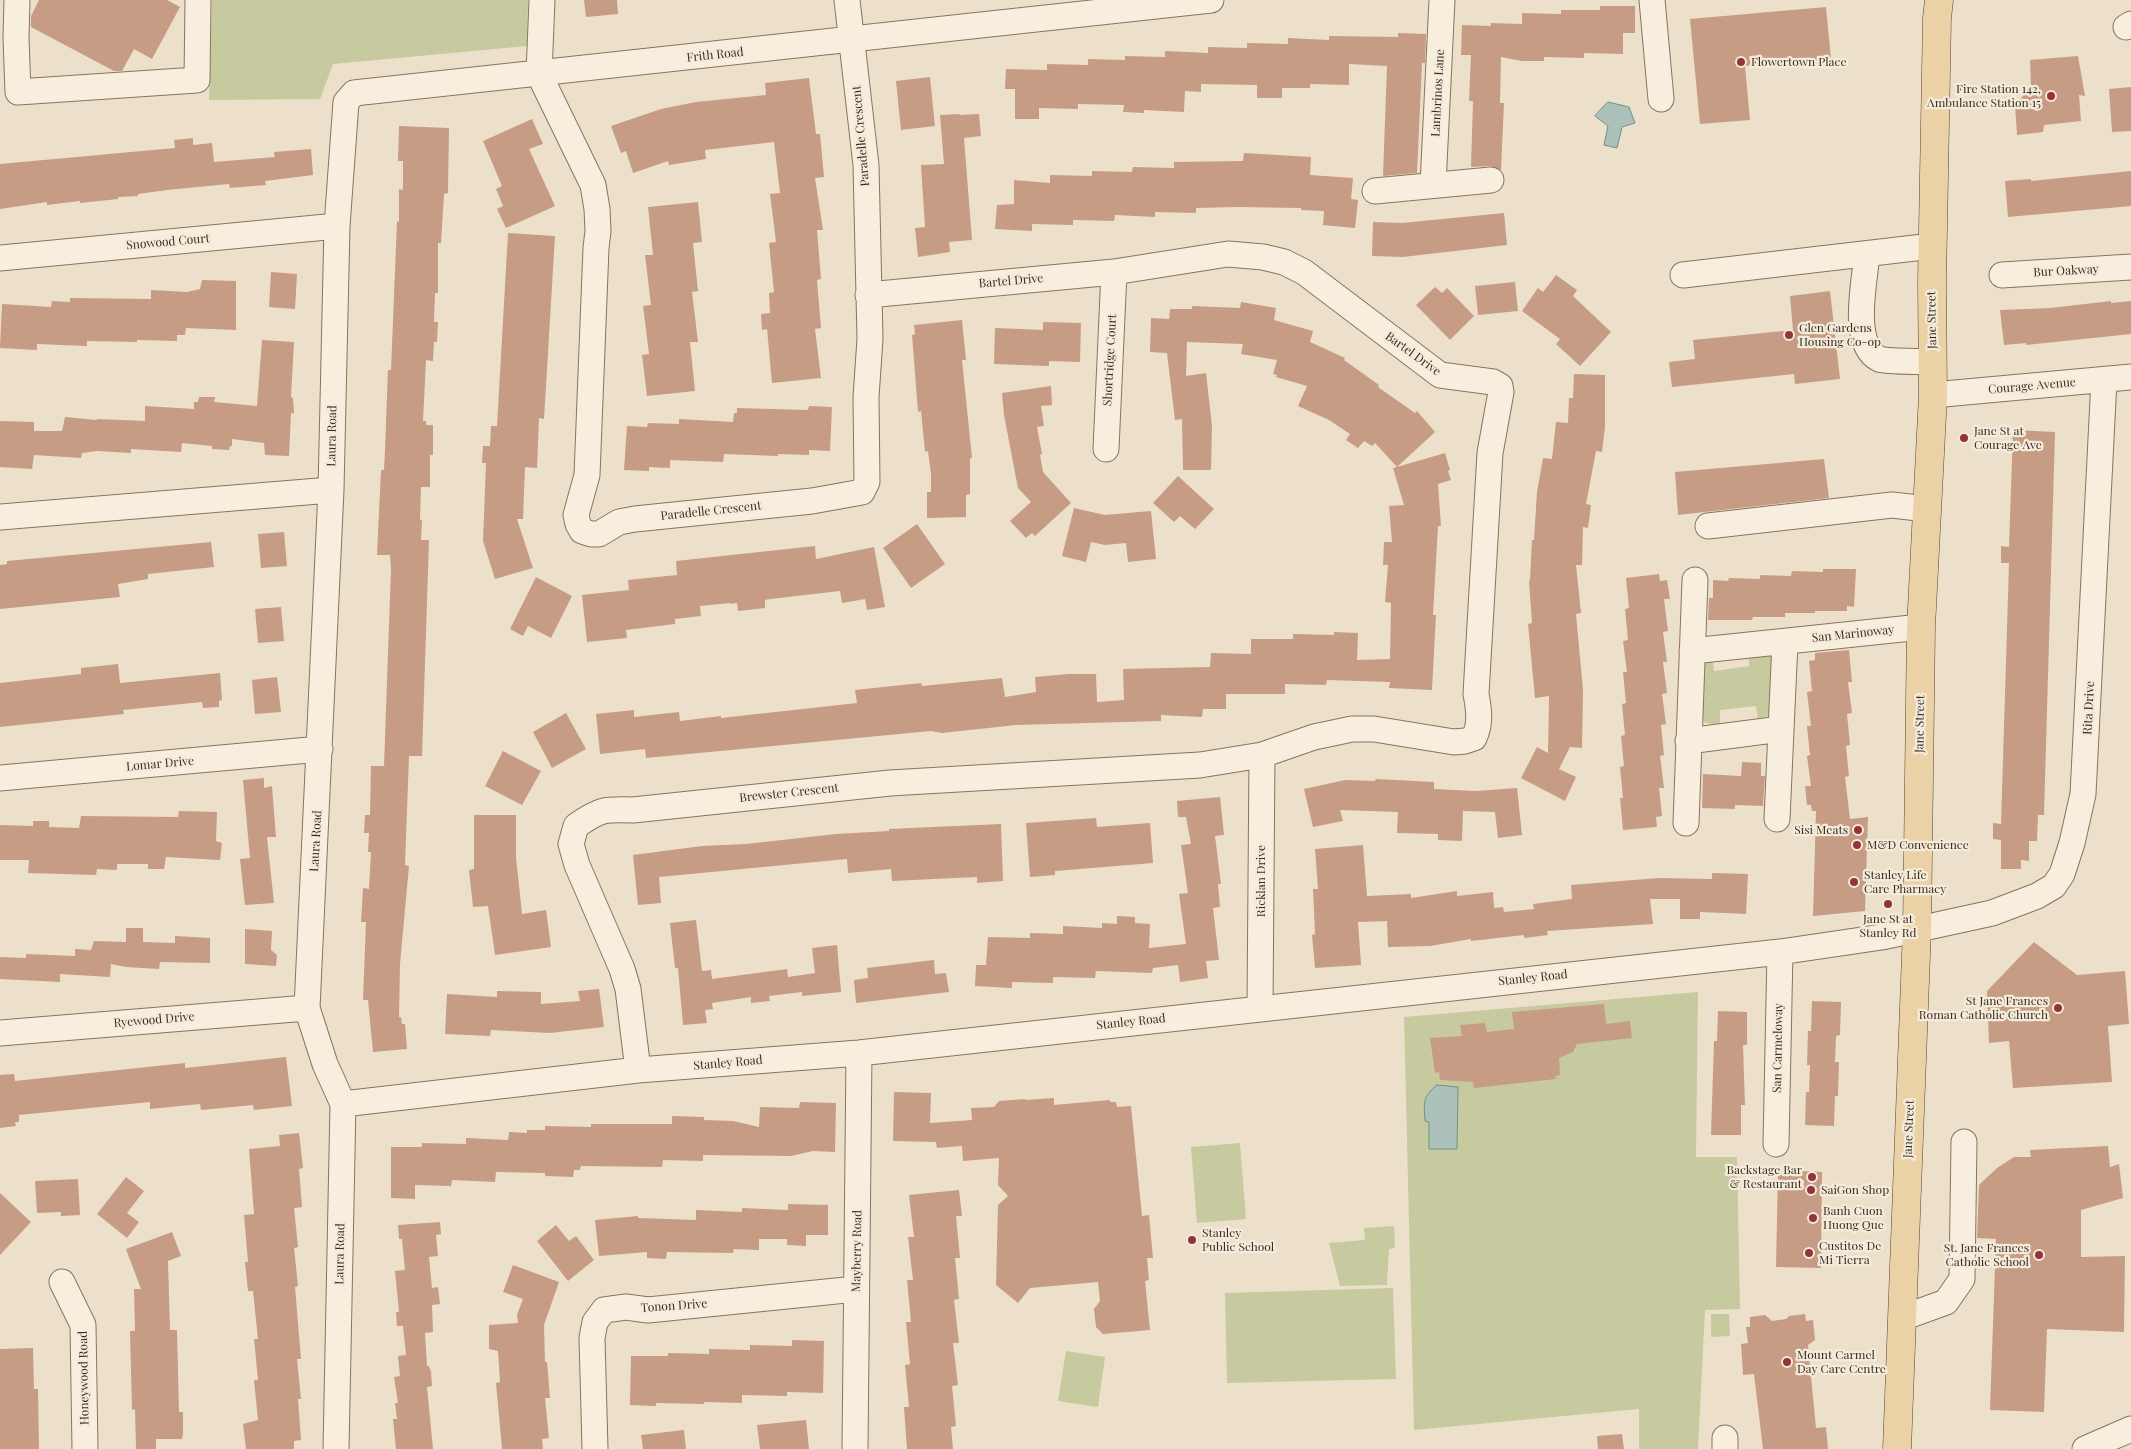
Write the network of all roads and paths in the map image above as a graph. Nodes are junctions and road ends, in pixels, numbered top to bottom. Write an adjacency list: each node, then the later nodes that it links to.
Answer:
1 (17, 0): 2 (street)
2 (198, 0)
3 (542, 0): 11 (street)
4 (847, 0): 10 (street, Paradelle Crescent)
5 (1211, 0): 9 (street, Frith Road)
6 (1442, 0): 14 (street, Lambrinos Lane)
7 (1652, 0): 12 (street)
8 (1939, 0): 17 (main road, Jane Street)
9 (1094, 6): 10 (street, Frith Road)
10 (850, 40): 11 (street, Frith Road); 24 (street, Paradelle Crescent)
11 (539, 74): 16 (street, Frith Road); 24 (street, Paradelle Crescent)
12 (1661, 99)
13 (1491, 180): 14 (street)
14 (1433, 185): 15 (street)
15 (1375, 191)
16 (337, 226): 19 (street, Snowood Court); 30 (street, Laura Road)
17 (1932, 246): 18 (street); 25 (main road, Jane Street)
18 (1867, 254): 22 (street); 25 (street)
19 (0, 258)
20 (2131, 268): 23 (street, Bur Oakway)
21 (1114, 272): 24 (street, Bartel Drive); 29 (street, Shortridge Court); 43 (street, Bartel Drive)
22 (1683, 275)
23 (2002, 275)
24 (868, 295)
25 (1933, 362): 28 (main road, Jane Street)
26 (2131, 377): 27 (street, Courage Avenue)
27 (2104, 380): 28 (street, Courage Avenue); 47 (street, Rita Drive)
28 (1933, 395): 33 (main road, Jane Street)
29 (1106, 449)
30 (331, 490): 34 (street); 42 (street, Laura Road)
31 (1828, 497): 32 (street)
32 (1892, 505): 33 (street); 35 (street)
33 (1927, 509): 37 (main road, Jane Street)
34 (0, 516)
35 (1708, 526)
36 (1695, 580): 39 (street)
37 (1921, 627): 38 (street, San Marinoway); 47 (main road, Jane Street)
38 (1785, 642): 39 (street, San Marinoway); 40 (street)
39 (1692, 651): 41 (street)
40 (1781, 729): 41 (street); 45 (street)
41 (1688, 741): 46 (street)
42 (320, 749): 44 (street, Lomar Drive); 49 (street, Laura Road)
43 (1262, 755): 50 (street, Ricklan Drive); 53 (street, Brewster Crescent)
44 (0, 778)
45 (1777, 819)
46 (1686, 823)
47 (1917, 929): 48 (street, Stanley Road); 59 (main road, Jane Street)
48 (1780, 952): 50 (street, Stanley Road); 56 (street, San Carmeloway)
49 (307, 1008): 51 (street, Ryewood Drive); 54 (street, Laura Road)
50 (1260, 1008): 52 (street, Stanley Road)
51 (0, 1033)
52 (859, 1053): 53 (street, Stanley Road); 58 (street, Mayberry Road)
53 (638, 1070): 54 (street, Stanley Road)
54 (343, 1104): 62 (street, Laura Road)
55 (1964, 1142): 59 (street)
56 (1776, 1144)
57 (62, 1282): 61 (street, Honeywood Road)
58 (856, 1289): 63 (street, Tonon Drive); 64 (street, Mayberry Road)
59 (1902, 1318): 65 (main road, Jane Street)
60 (2131, 1429): 66 (street)
61 (85, 1449)
62 (336, 1449)
63 (595, 1449)
64 (855, 1449)
65 (1897, 1449)
66 (2085, 1449)

